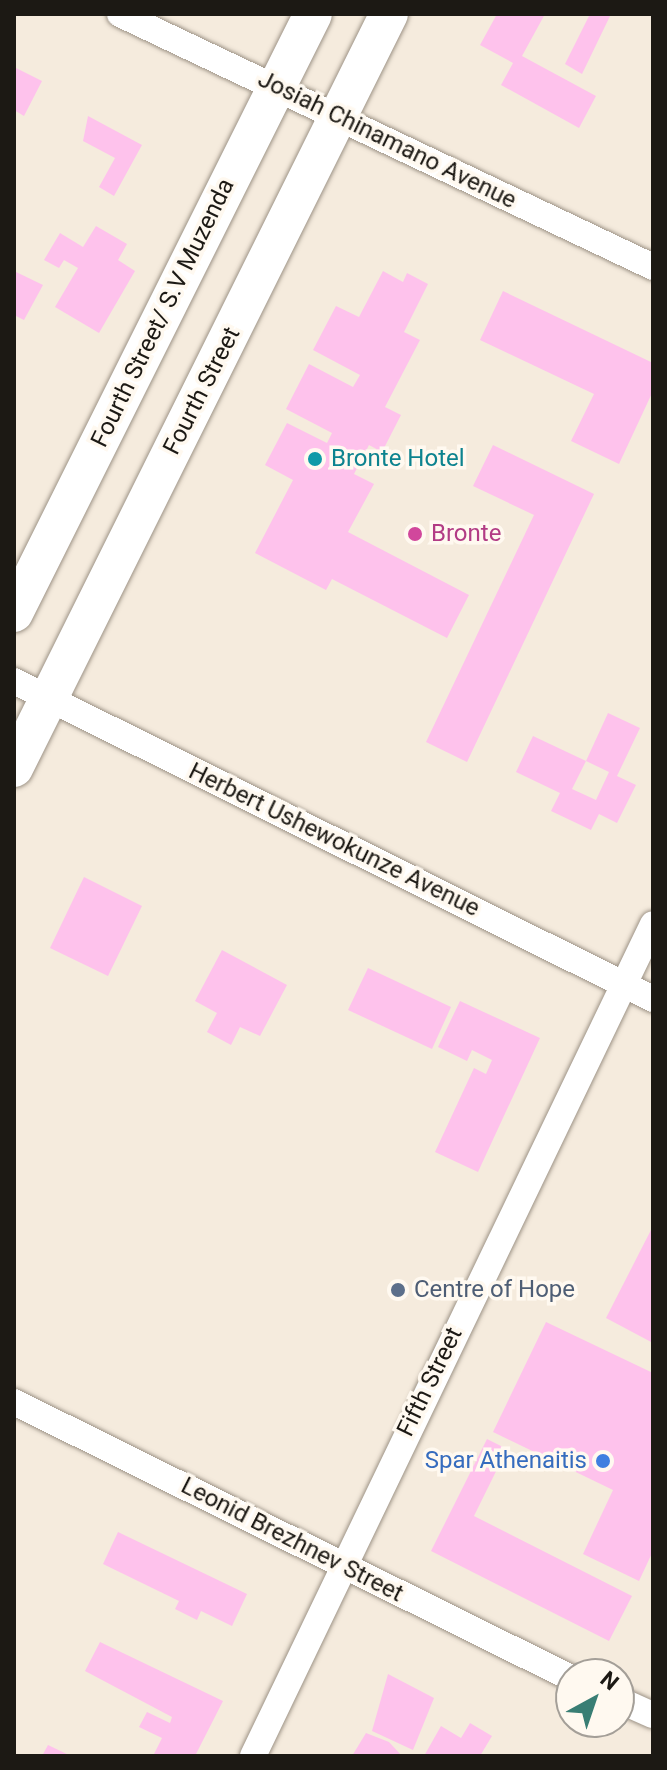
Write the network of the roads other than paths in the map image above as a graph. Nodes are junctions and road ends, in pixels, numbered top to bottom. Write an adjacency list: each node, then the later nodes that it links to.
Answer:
1 (120, 14): 4 (street, Josiah Chinamano Avenue)
2 (313, 14): 4 (main road, Fourth Street/ S.V Muzenda)
3 (389, 14): 5 (main road, Fourth Street)
4 (275, 87): 5 (street, Josiah Chinamano Avenue); 7 (main road, Fourth Street/ S.V Muzenda)
5 (338, 119): 6 (street, Josiah Chinamano Avenue); 9 (main road, Fourth Street)
6 (653, 267)
7 (14, 613)
8 (14, 681): 9 (street, Herbert Ushewokunze Avenue)
9 (47, 698): 10 (main road, Fourth Street); 12 (street, Herbert Ushewokunze Avenue)
10 (14, 768)
11 (653, 924): 12 (street, Fifth Street)
12 (622, 984): 13 (street, Herbert Ushewokunze Avenue); 15 (street, Fifth Street)
13 (653, 999)
14 (14, 1402): 15 (street, Leonid Brezhnev Street)
15 (342, 1565): 16 (street, Leonid Brezhnev Street); 17 (street, Fifth Street)
16 (555, 1670)
17 (253, 1756)

